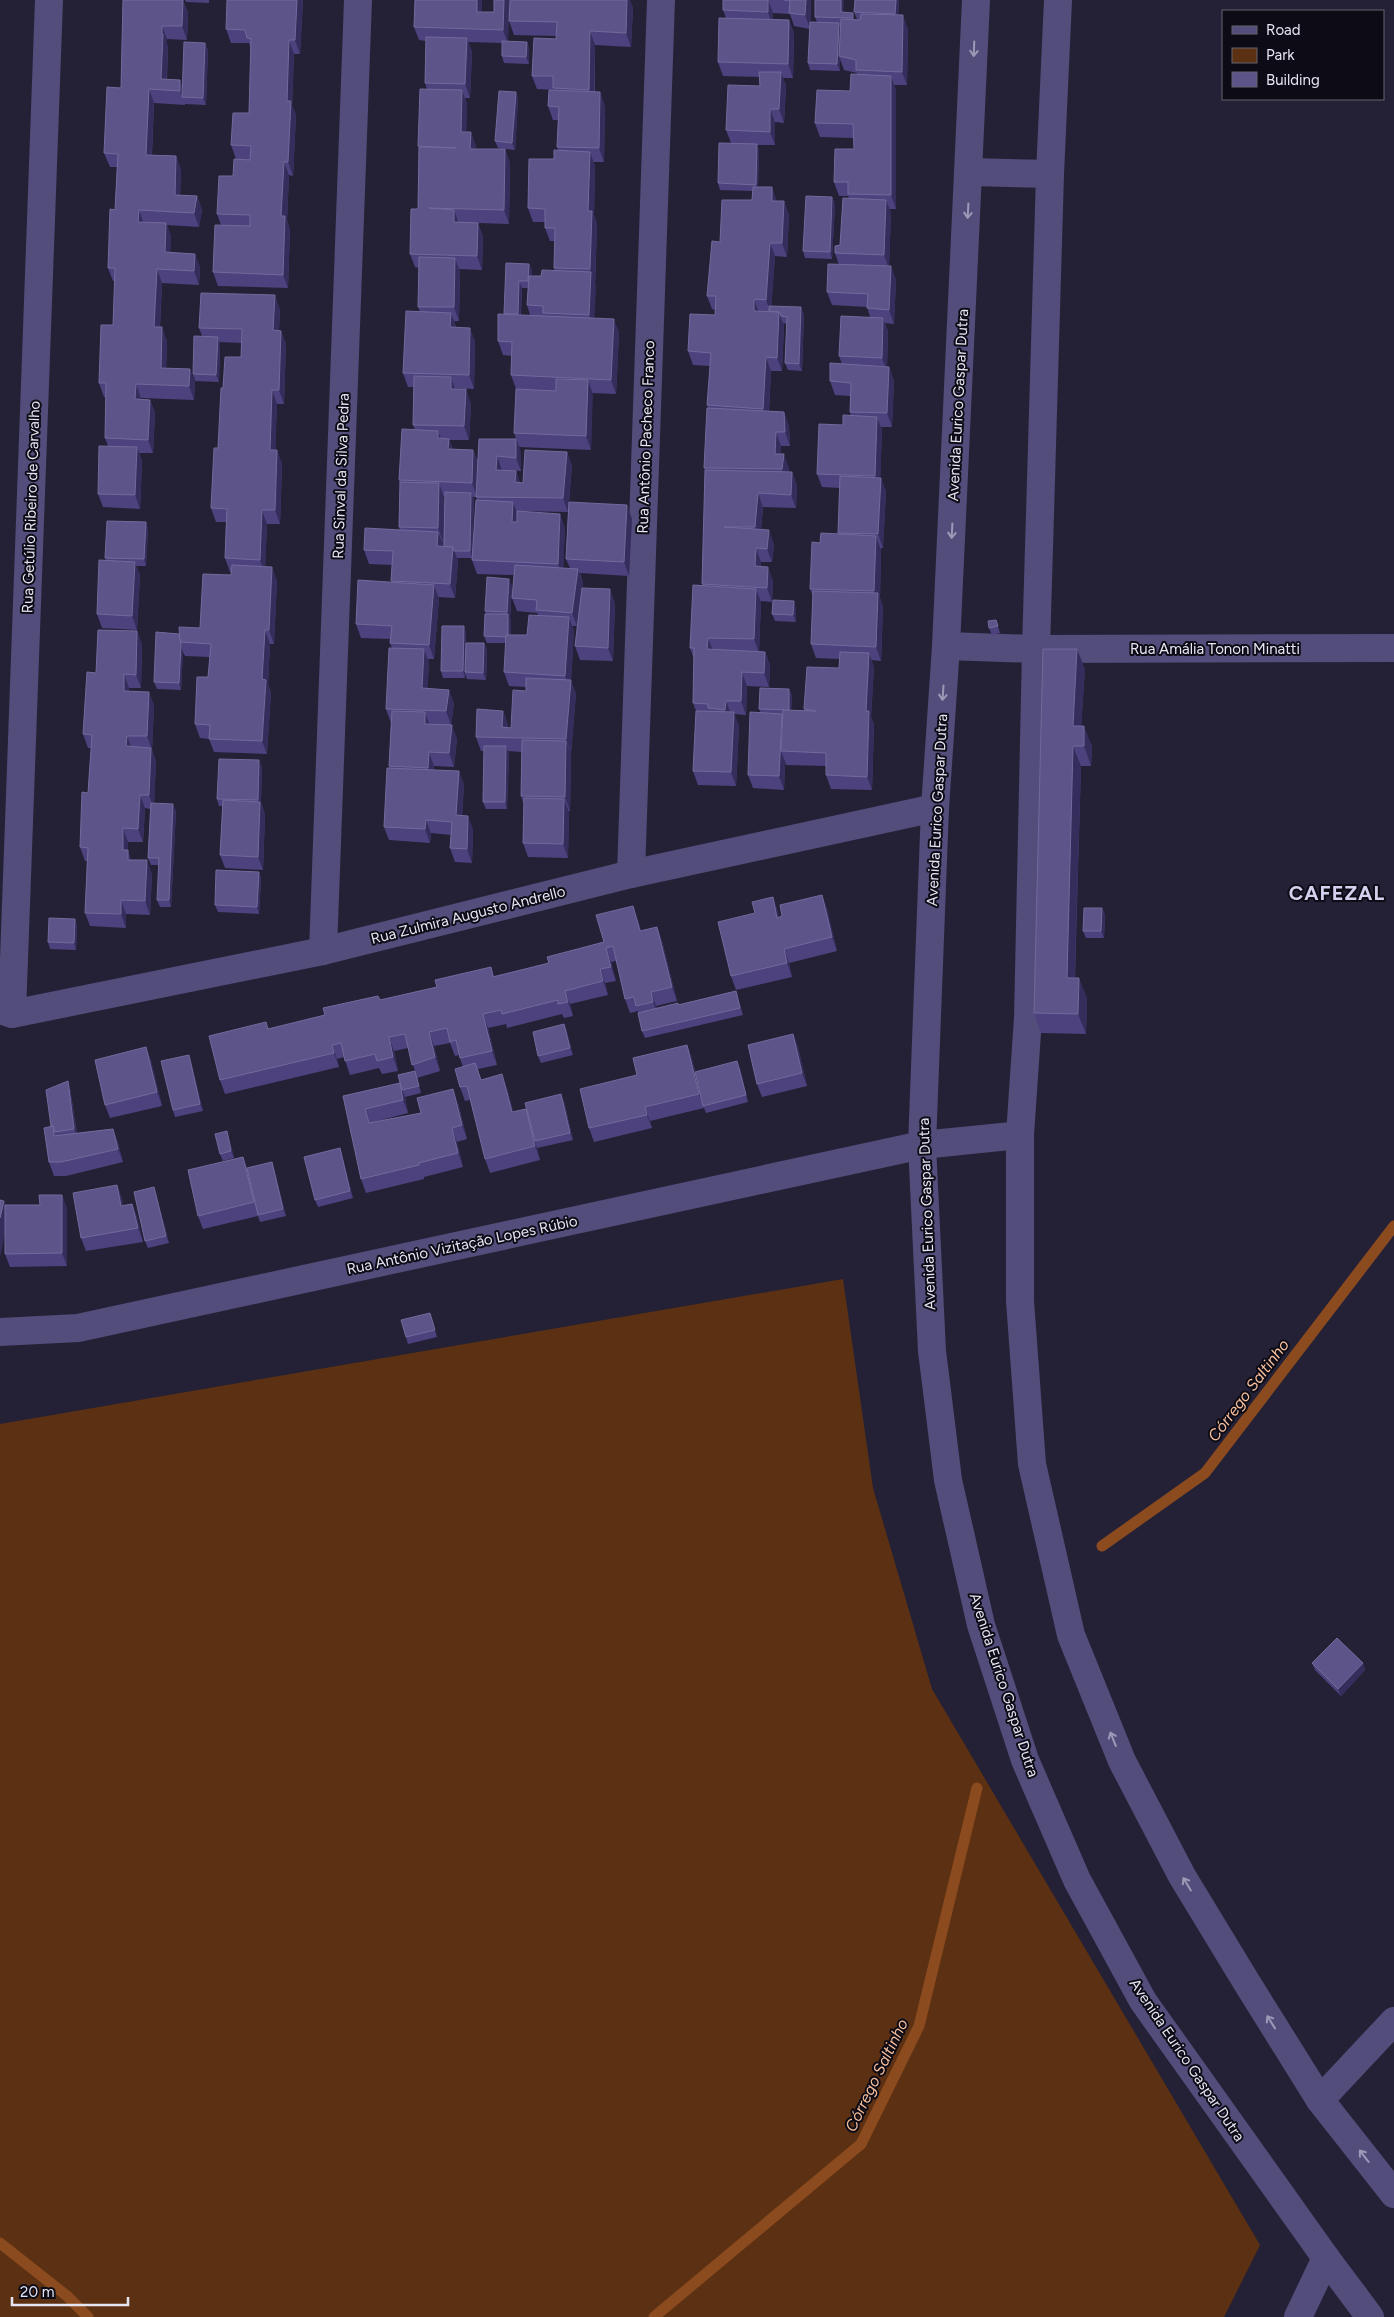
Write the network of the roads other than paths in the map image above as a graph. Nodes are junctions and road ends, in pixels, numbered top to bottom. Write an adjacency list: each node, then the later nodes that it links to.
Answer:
1 (50, 0): 14 (street, Rua Getúlio Ribeiro de Carvalho)
2 (358, 0): 13 (street, Rua Sinval da Silva Pedra)
3 (661, 0): 12 (street, Rua Antônio Pacheco Franco)
4 (976, 0): 6 (street, Avenida Eurico Gaspar Dutra, one-way to 6)
5 (1058, 0): 7 (street)
6 (970, 172): 7 (street); 8 (street, Avenida Eurico Gaspar Dutra, one-way to 8)
7 (1050, 174): 10 (street)
8 (946, 646): 10 (street, Rua Amália Tonon Minatti); 11 (street, Avenida Eurico Gaspar Dutra, one-way to 11)
9 (1394, 648): 10 (street, Rua Amália Tonon Minatti)
10 (1036, 649): 15 (street)
11 (935, 808): 12 (street, Rua Zulmira Augusto Andrello); 16 (street, Avenida Eurico Gaspar Dutra)
12 (632, 874): 13 (street, Rua Zulmira Augusto Andrello)
13 (323, 951): 14 (street, Rua Zulmira Augusto Andrello)
14 (6, 1012)
15 (1020, 1135): 16 (street, Rua Antônio Vizitação Lopes Rúbio); 19 (street, one-way to 15)
16 (922, 1145): 17 (street, Rua Antônio Vizitação Lopes Rúbio); 21 (street, Avenida Eurico Gaspar Dutra)
17 (0, 1332)
18 (1394, 2021): 19 (street)
19 (1320, 2100): 20 (street, one-way to 19)
20 (1394, 2194)
21 (1326, 2258): 22 (street); 23 (street, Avenida Eurico Gaspar Dutra)
22 (1298, 2317)
23 (1370, 2317)

